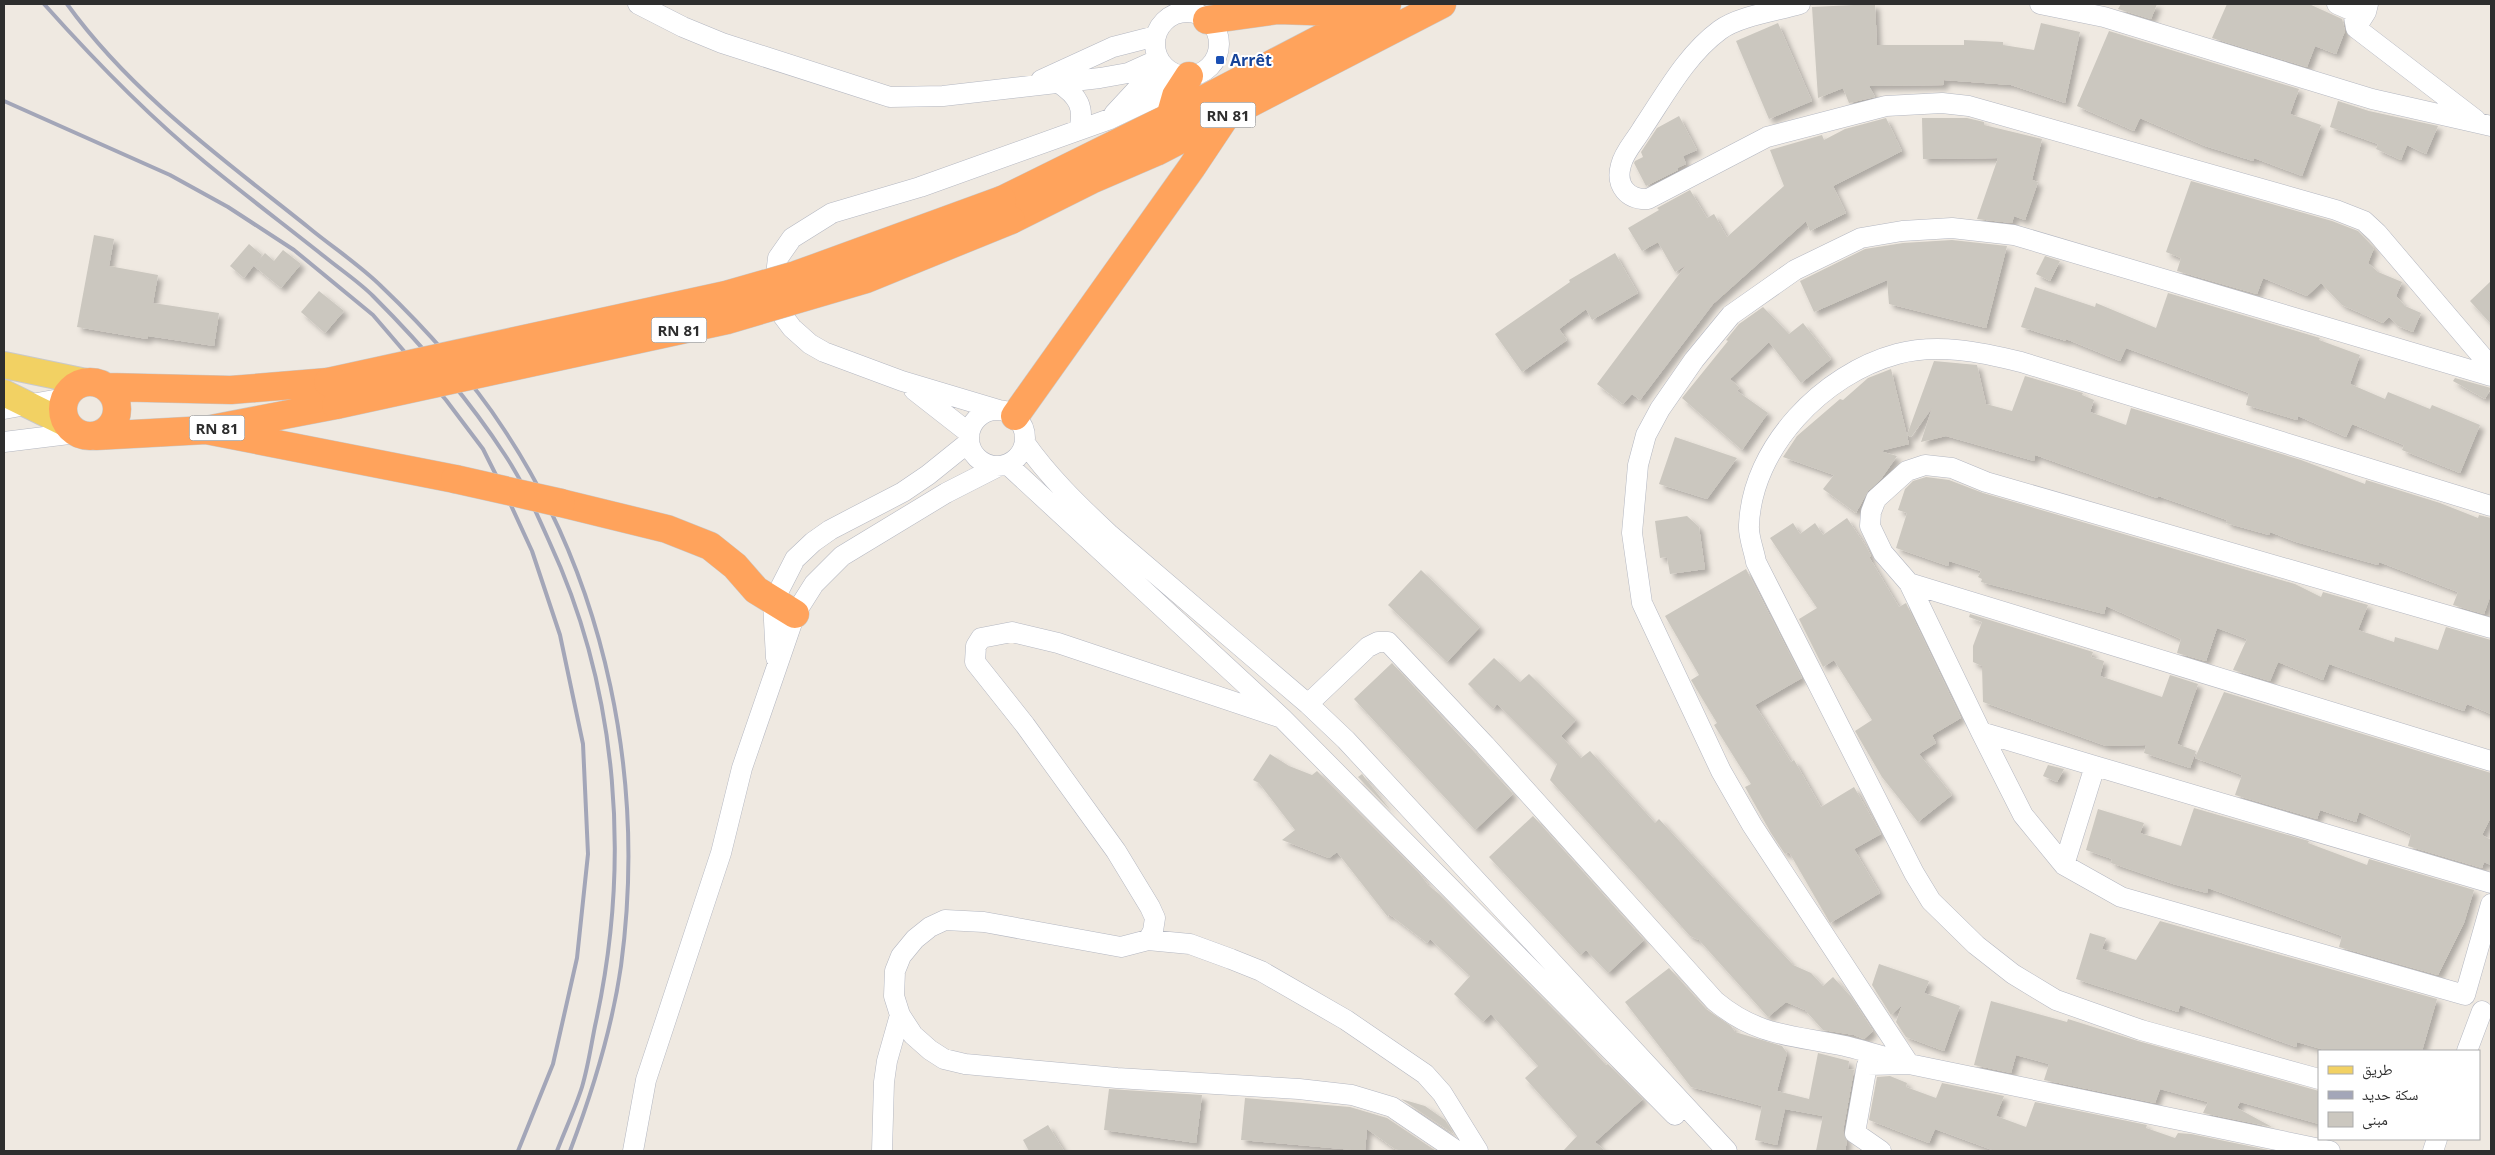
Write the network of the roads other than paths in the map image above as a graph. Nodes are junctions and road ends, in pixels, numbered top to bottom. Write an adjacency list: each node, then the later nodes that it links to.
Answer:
1 (638, 4): 14 (street)
2 (1442, 4): 15 (highway, RN 81)
3 (1800, 4): 22 (street)
4 (2040, 4): 18 (street)
5 (2337, 4): 9 (street)
6 (2368, 4): 9 (street)
7 (1378, 8): 8 (highway); 16 (highway, RN 81)
8 (1208, 20): 10 (street); 12 (street)
9 (2356, 28): 18 (street)
10 (1156, 36): 11 (street); 14 (street)
11 (1161, 63): 12 (street); 13 (street); 17 (street)
12 (1186, 76): 16 (highway); 17 (street)
13 (1059, 83): 14 (street); 19 (street)
14 (1028, 86)
15 (1225, 116): 20 (highway, RN 81); 30 (highway)
16 (1170, 117): 20 (highway, RN 81)
17 (1110, 119): 19 (street)
18 (2486, 125)
19 (1079, 130): 24 (street)
20 (1006, 210): 26 (highway, RN 81, bridge)
21 (4, 365): 29 (main road)
22 (2491, 367)
23 (2491, 376): 53 (street)
24 (902, 381): 30 (street); 32 (street)
25 (4, 393): 27 (main road)
26 (332, 394): 29 (highway, RN 81); 31 (highway, RN 81)
27 (29, 404): 28 (street); 29 (main road)
28 (4, 409)
29 (83, 410): 31 (highway, RN 81); 33 (street)
30 (1007, 413): 32 (street); 34 (street)
31 (206, 430): 38 (highway, bridge)
32 (969, 437): 35 (street); 38 (street)
33 (4, 442)
34 (1025, 442): 35 (street); 40 (street)
35 (1003, 465): 38 (street); 41 (street)
36 (2491, 506): 54 (street)
37 (1910, 583): 39 (street); 42 (street); 43 (street)
38 (784, 608): 55 (street)
39 (2491, 628)
40 (1308, 704): 53 (street); 60 (street)
41 (1282, 718): 48 (street); 59 (street)
42 (1981, 732): 44 (street); 45 (street)
43 (2491, 761)
44 (2095, 766): 45 (street); 46 (street)
45 (2064, 865): 49 (street)
46 (2491, 883)
47 (2491, 904): 49 (street)
48 (1148, 940): 51 (street); 58 (street)
49 (2465, 996): 50 (street)
50 (2486, 1012): 52 (street)
51 (900, 1015): 56 (street); 57 (street)
52 (2468, 1050)
53 (1909, 1064): 61 (street); 62 (street)
54 (2318, 1079)
55 (633, 1151)
56 (882, 1151)
57 (1457, 1151)
58 (1478, 1151)
59 (1711, 1151)
60 (1727, 1151)
61 (1882, 1151)
62 (2330, 1151)

